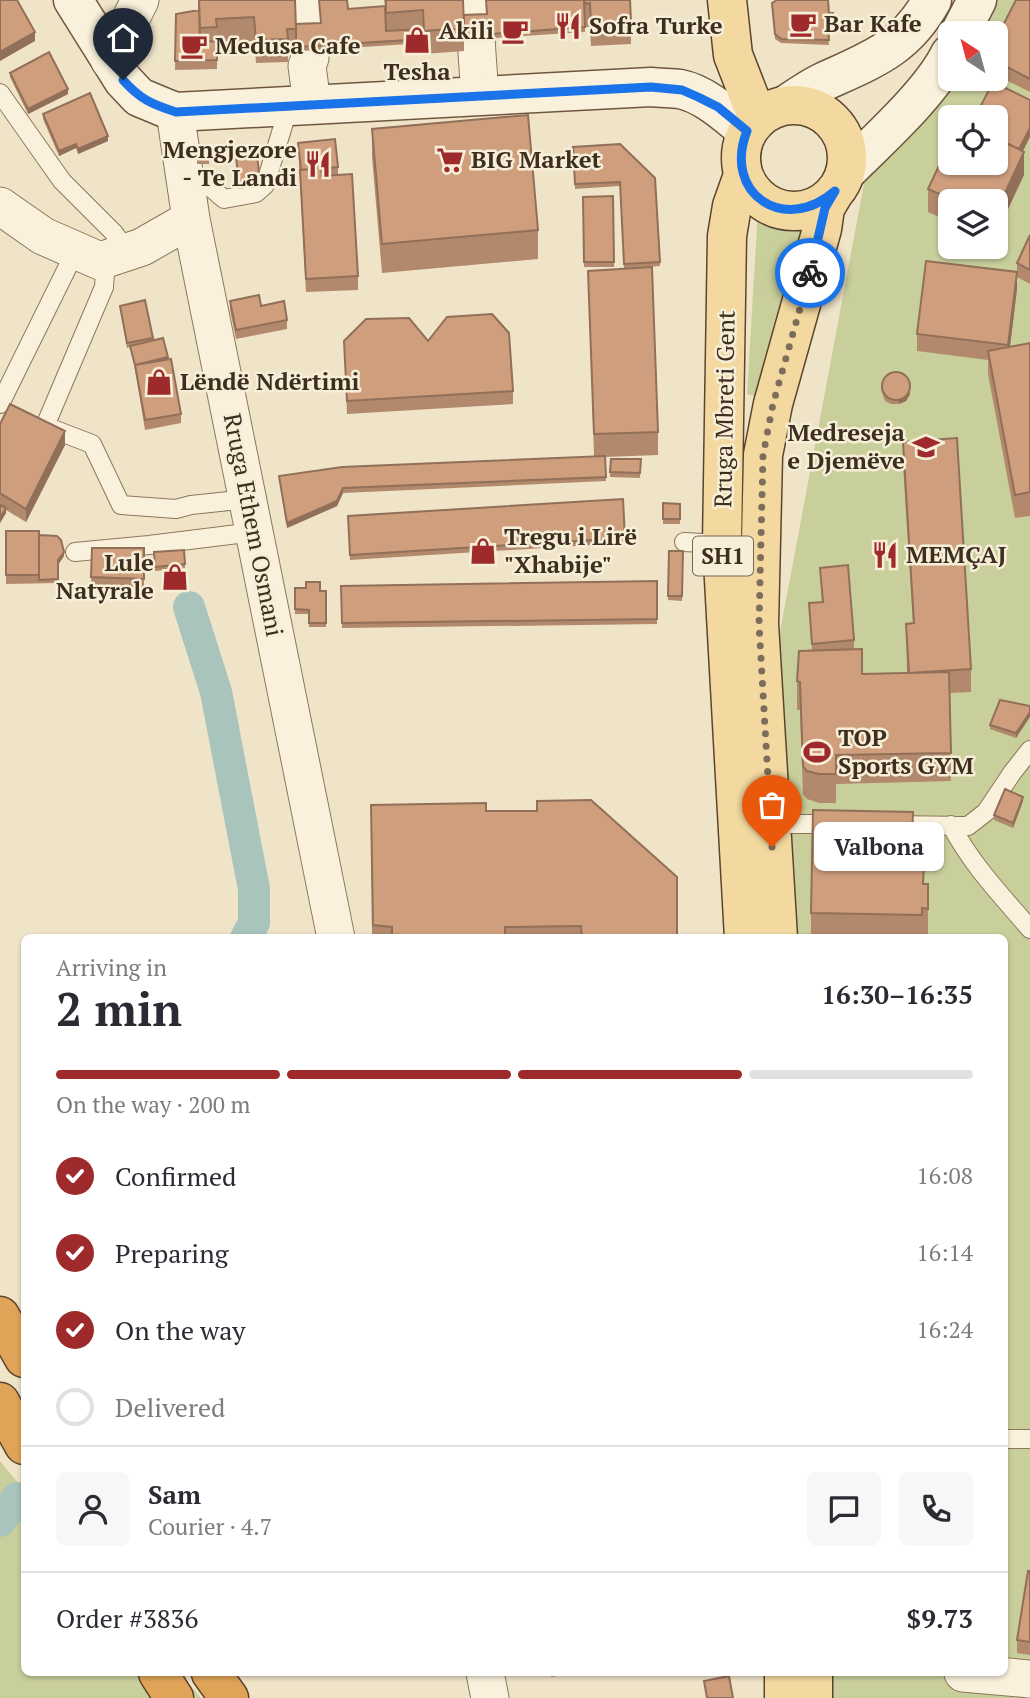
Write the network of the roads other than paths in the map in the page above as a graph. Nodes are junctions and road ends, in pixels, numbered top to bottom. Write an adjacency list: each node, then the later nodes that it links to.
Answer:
1 (73, 0): 9 (main road)
2 (139, 0): 9 (street)
3 (727, 0): 15 (main road)
4 (932, 0): 15 (main road)
5 (977, 0): 7 (main road)
6 (474, 20): 12 (street)
7 (966, 21)
8 (309, 27): 13 (street)
9 (110, 61): 14 (main road)
10 (938, 74): 18 (main road)
11 (0, 93): 21 (lane)
12 (480, 96): 13 (main road); 15 (main road)
13 (299, 105): 14 (main road); 16 (lane)
14 (176, 112): 16 (street, Rruga Ethem Osmani)
15 (764, 118): 17 (main road); 18 (main road)
16 (184, 163): 20 (street, Rruga Ethem Osmani)
17 (743, 175): 18 (main road); 26 (main road, Rruga Mbreti Gent / SH1)
18 (840, 182): 29 (main road, Rruga Mbreti Gent / SH1)
19 (0, 206): 21 (street)
20 (191, 219): 21 (street); 24 (street, Rruga Ethem Osmani)
21 (103, 254): 22 (lane); 24 (lane)
22 (5, 382): 23 (lane)
23 (0, 404)
24 (259, 540): 27 (lane); 32 (street, Rruga Ethem Osmani)
25 (684, 542): 26 (lane)
26 (722, 544): 33 (main road, Rruga Mbreti Gent / SH1)
27 (75, 552)
28 (1030, 750): 30 (lane)
29 (771, 824): 30 (lane); 34 (main road, Rruga Mbreti Gent / SH1)
30 (951, 825): 31 (lane)
31 (1030, 929)
32 (335, 934)
33 (744, 934)
34 (778, 934)
35 (0, 1316): 36 (highway)
36 (21, 1353)
37 (0, 1402): 40 (highway)
38 (1008, 1439): 39 (lane)
39 (1030, 1439)
40 (21, 1440)
41 (160, 1676): 48 (highway)
42 (213, 1676): 49 (highway)
43 (486, 1676): 50 (street)
44 (784, 1676): 51 (main road)
45 (813, 1676): 52 (main road)
46 (996, 1676): 47 (street)
47 (1030, 1679)
48 (174, 1698)
49 (229, 1698)
50 (490, 1698)
51 (783, 1698)
52 (813, 1698)

